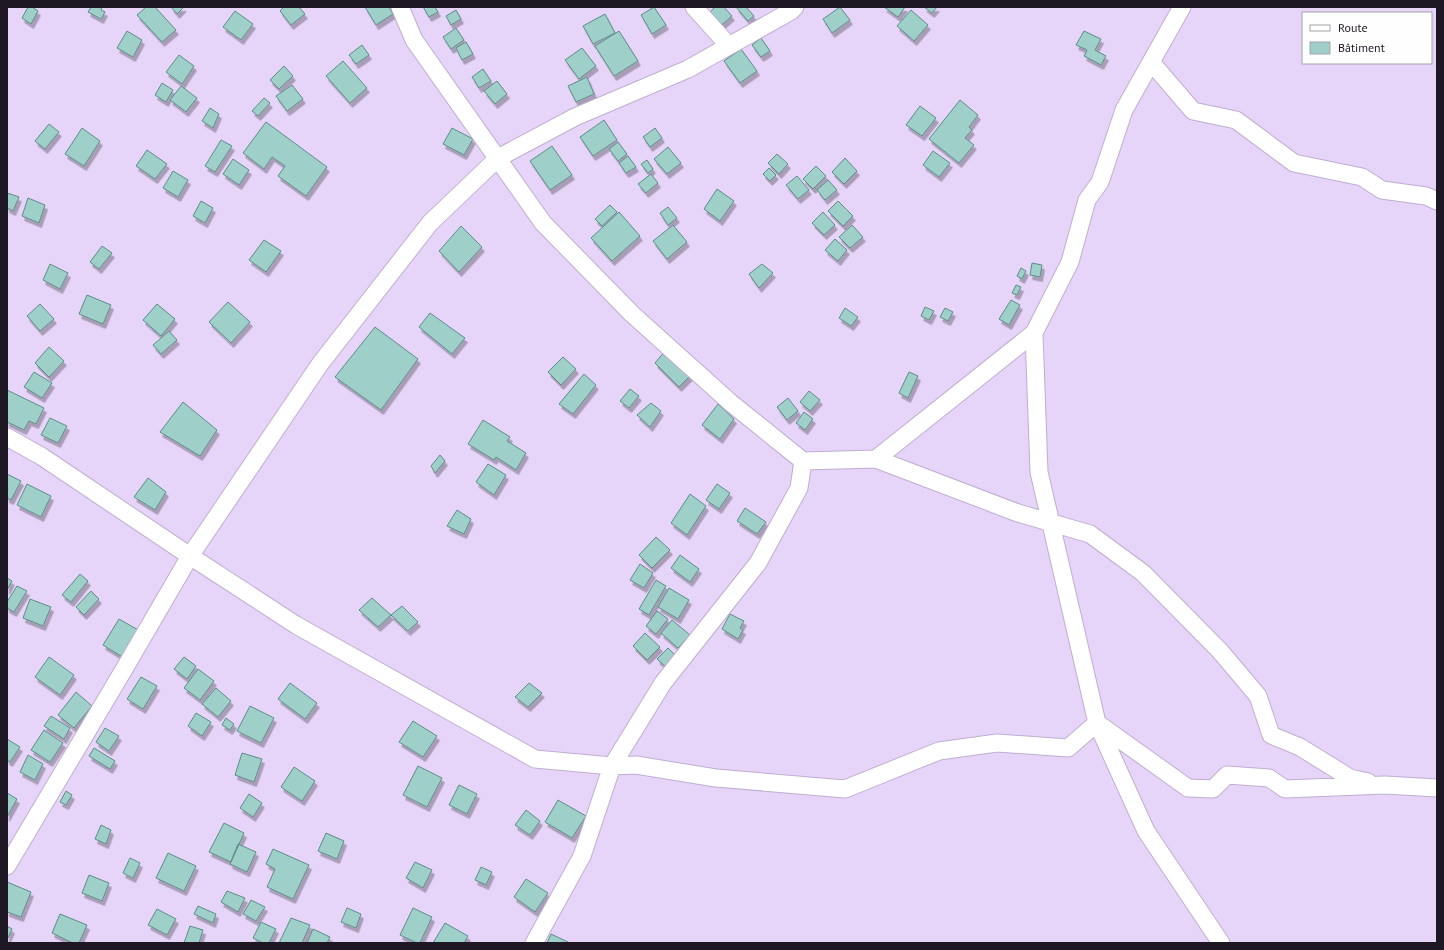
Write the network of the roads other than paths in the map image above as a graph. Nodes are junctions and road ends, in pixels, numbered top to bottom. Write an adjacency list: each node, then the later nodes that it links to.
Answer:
1 (400, 7): 7 (street)
2 (694, 7): 5 (street)
3 (795, 7): 5 (street)
4 (1182, 7): 6 (street)
5 (729, 46): 7 (street)
6 (1151, 62): 8 (street); 9 (street)
7 (498, 158): 12 (street); 14 (street)
8 (1437, 201)
9 (1034, 333): 11 (street); 13 (street)
10 (7, 437): 14 (street)
11 (876, 459): 12 (street); 13 (street)
12 (803, 461): 16 (street)
13 (1051, 523): 15 (street); 17 (street)
14 (190, 556): 16 (street); 19 (street)
15 (1097, 723): 16 (street); 17 (street); 21 (street)
16 (612, 766): 20 (street)
17 (1385, 785): 18 (street)
18 (1437, 788)
19 (7, 866)
20 (534, 943)
21 (1221, 943)

